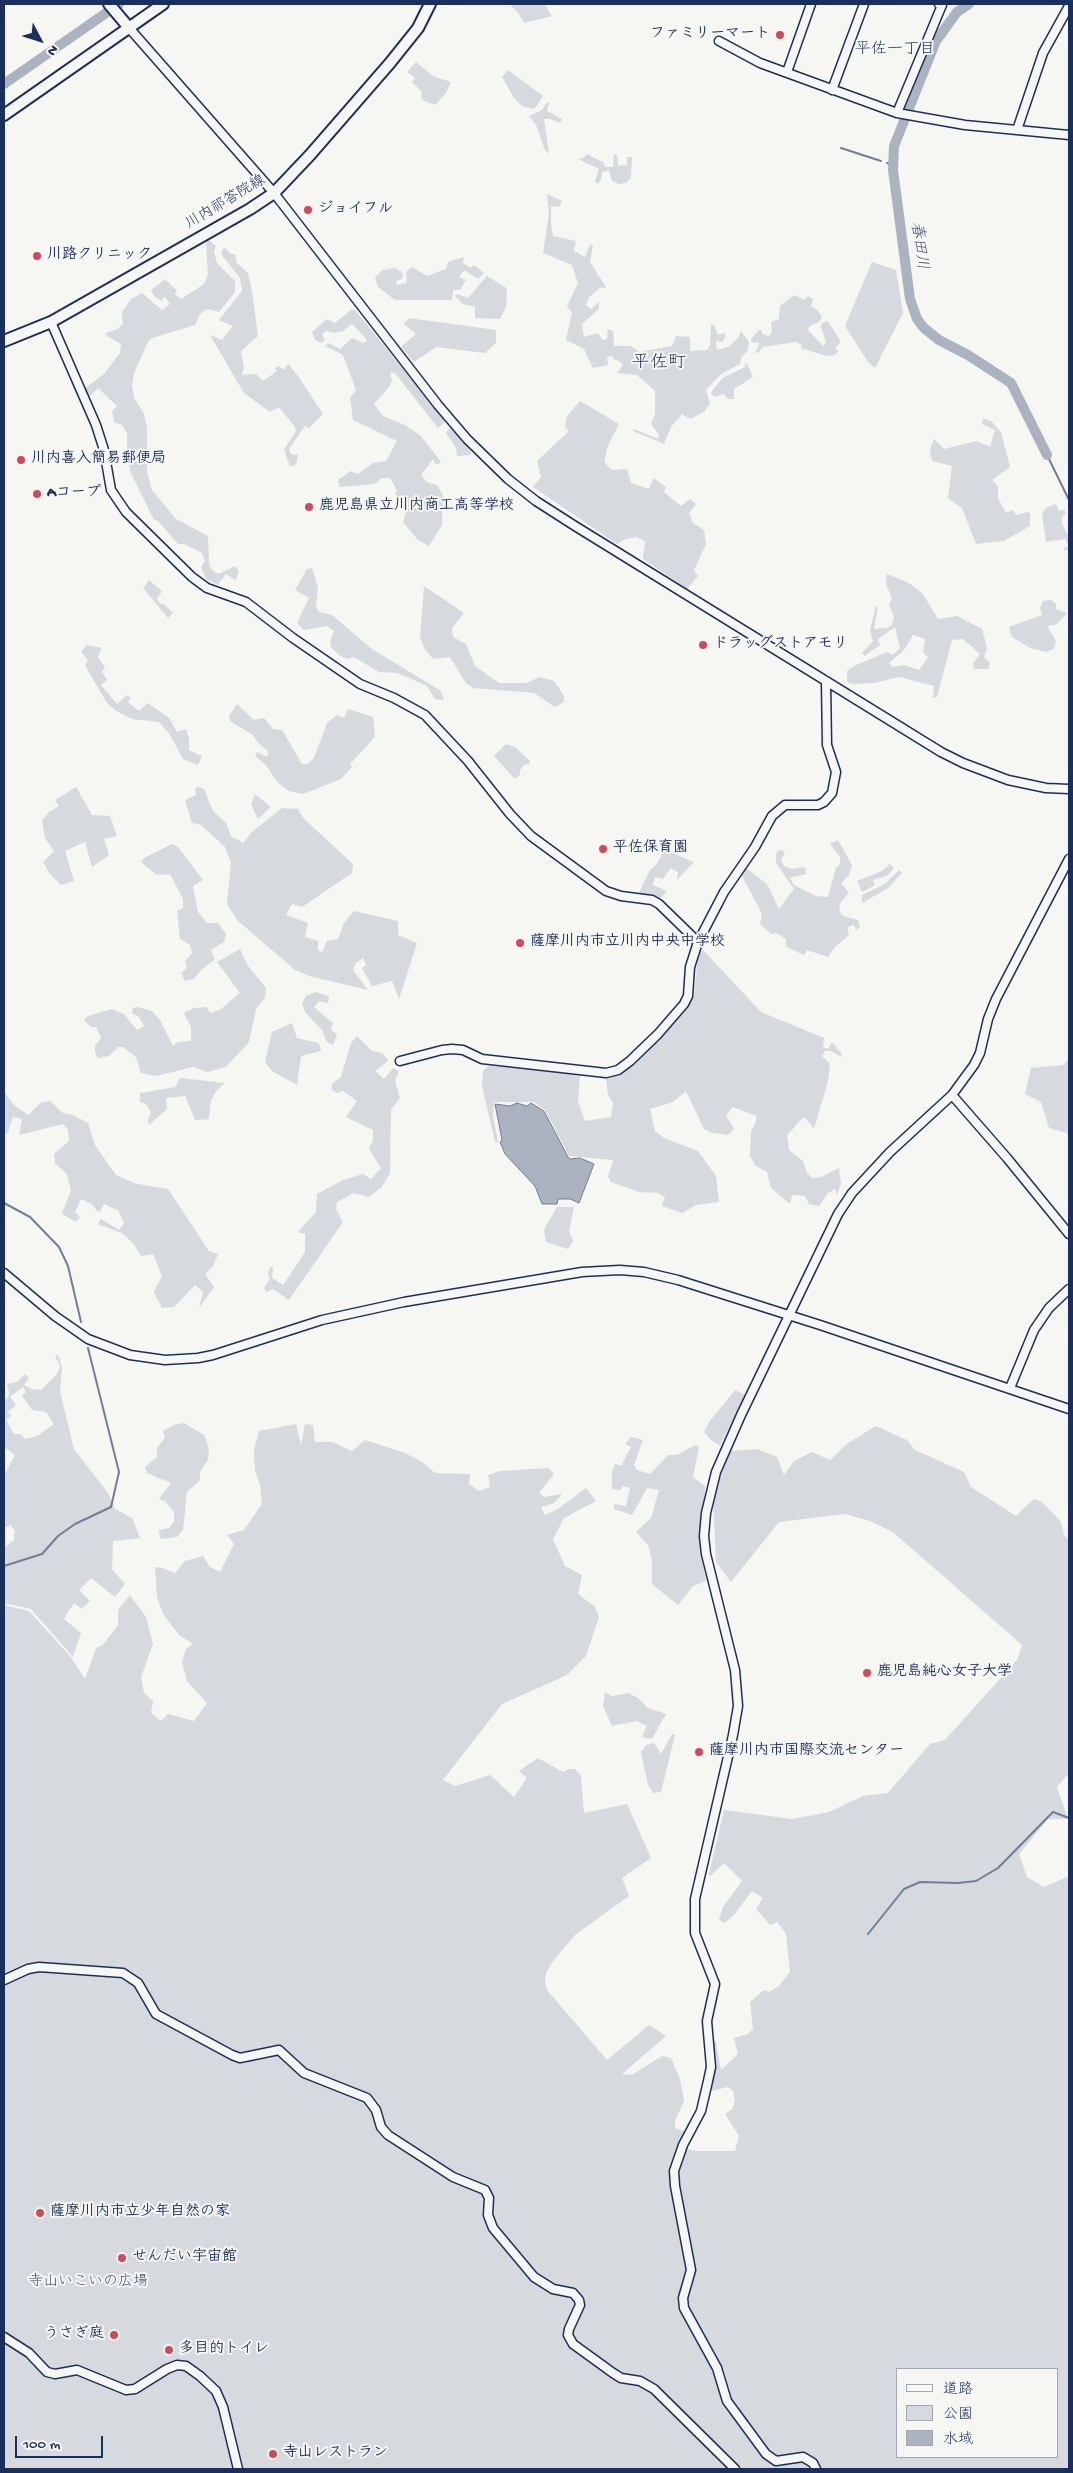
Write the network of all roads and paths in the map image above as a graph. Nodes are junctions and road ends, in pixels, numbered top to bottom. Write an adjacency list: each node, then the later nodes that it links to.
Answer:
1 (109, 4): 8 (main road)
2 (163, 4): 8 (main road)
3 (430, 4): 16 (main road, 川内祁答院線)
4 (811, 4): 10 (street)
5 (864, 4): 11 (street)
6 (939, 4): 12 (street)
7 (1069, 6): 14 (street)
8 (126, 25): 13 (main road); 16 (street)
9 (719, 41): 10 (street)
10 (786, 72): 11 (street)
11 (832, 90): 12 (street)
12 (899, 114): 14 (street)
13 (4, 115)
14 (1017, 130): 15 (street)
15 (1069, 135)
16 (274, 193): 17 (main road, 川内祁答院線); 19 (street)
17 (51, 322): 18 (main road, 川内祁答院線); 22 (street)
18 (4, 340)
19 (826, 682): 20 (street); 22 (street)
20 (1069, 789)
21 (1069, 859): 24 (street)
22 (698, 942): 23 (street)
23 (400, 1061)
24 (952, 1095): 25 (street); 28 (street)
25 (1069, 1234)
26 (4, 1273): 28 (street)
27 (1069, 1289): 29 (street)
28 (788, 1315): 29 (street); 35 (street)
29 (1010, 1388): 30 (street)
30 (1069, 1409)
31 (4, 1980): 34 (street)
32 (4, 2337): 33 (street)
33 (238, 2469)
34 (735, 2469)
35 (816, 2469)

